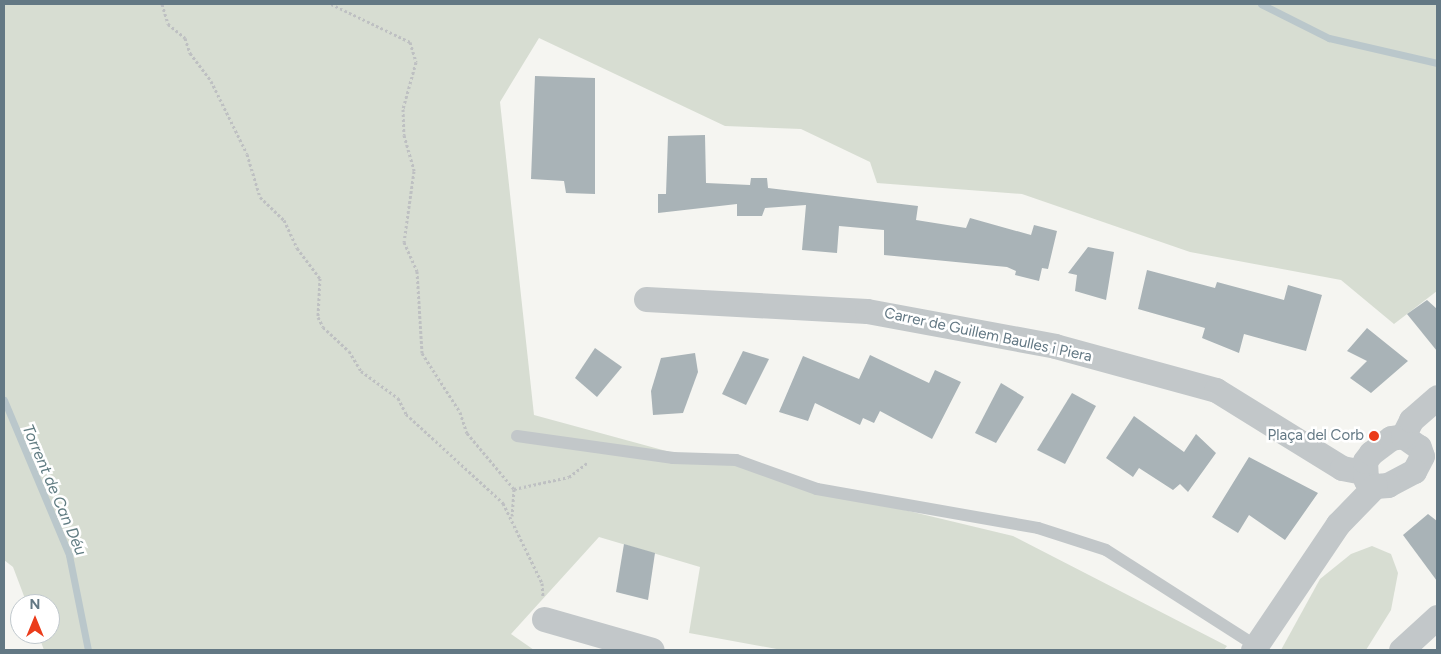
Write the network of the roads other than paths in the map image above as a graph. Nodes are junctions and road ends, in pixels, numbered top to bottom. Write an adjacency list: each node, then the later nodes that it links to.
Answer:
1 (646, 299): 6 (street, Carrer de Guillem Baulles i Piera)
2 (1437, 397): 4 (street)
3 (517, 436): 9 (lane)
4 (1403, 436): 5 (street); 6 (street)
5 (1430, 458): 6 (street)
6 (1369, 479): 9 (street)
7 (1437, 617): 11 (street)
8 (544, 619): 10 (street)
9 (1254, 648)
10 (652, 650)
11 (1401, 650)

